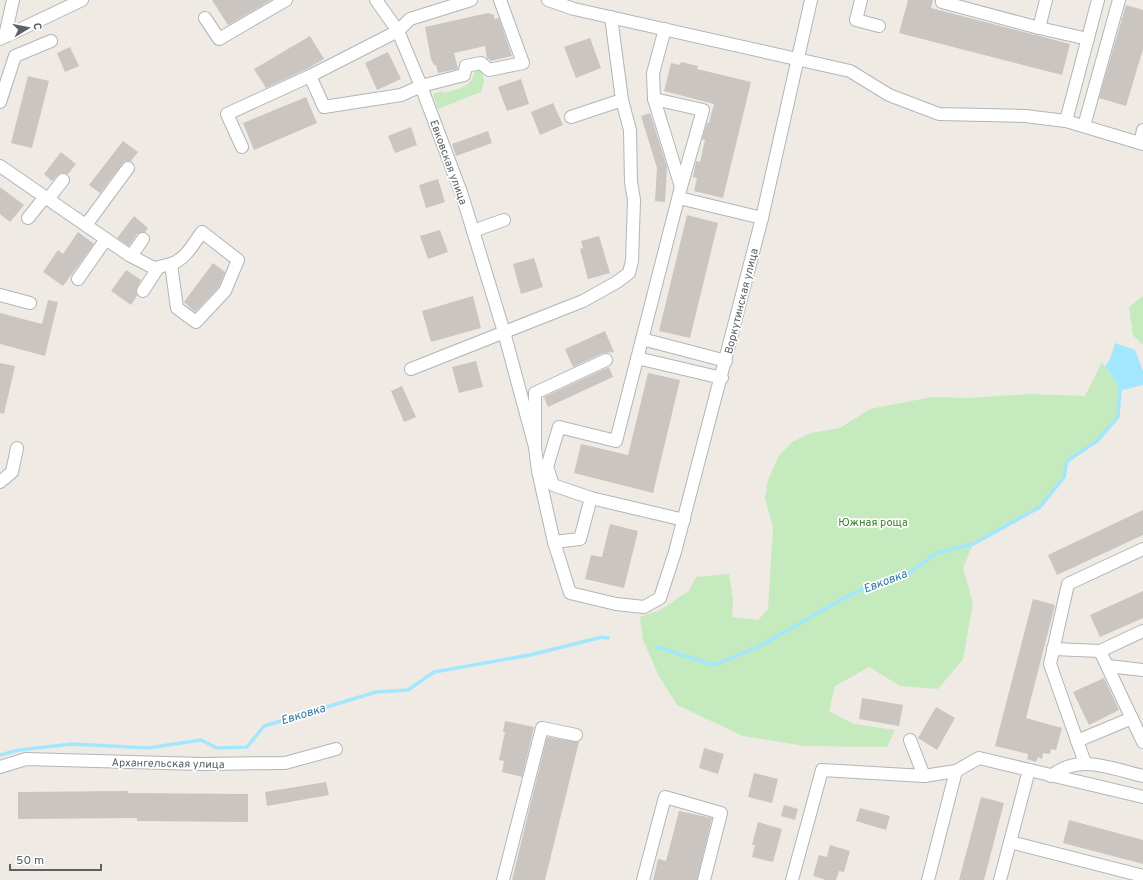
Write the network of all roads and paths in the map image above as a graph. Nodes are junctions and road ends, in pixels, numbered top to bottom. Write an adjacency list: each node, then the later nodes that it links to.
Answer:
1 (13, 0): 21 (street)
2 (82, 0): 21 (street)
3 (286, 0): 16 (street)
4 (376, 0): 20 (street, Евковская улица)
5 (471, 0): 20 (street)
6 (500, 0): 26 (street)
7 (548, 0): 14 (street)
8 (811, 0): 24 (street, Воркутинская улица)
9 (861, 0): 17 (street)
10 (942, 0): 18 (street)
11 (1046, 0): 18 (street)
12 (1098, 0): 22 (street)
13 (1119, 0): 32 (street)
14 (574, 4): 15 (street)
15 (611, 17): 19 (street); 28 (street)
16 (205, 18)
17 (880, 26)
18 (1039, 28): 22 (street)
19 (665, 29): 24 (street); 27 (street)
20 (398, 31): 25 (street); 26 (street, Евковская улица)
21 (2, 38)
22 (1088, 39): 31 (street)
23 (51, 41): 29 (street)
24 (797, 58): 31 (street); 42 (street, Воркутинская улица)
25 (310, 76): 26 (street); 35 (street)
26 (421, 86): 45 (street, Евковская улица)
27 (654, 99): 39 (street); 39 (street)
28 (622, 100): 30 (street); 55 (street)
29 (0, 102)
30 (571, 117)
31 (1066, 121): 32 (street)
32 (1084, 126): 34 (street)
33 (1143, 130): 34 (street)
34 (1141, 143)
35 (242, 147)
36 (0, 166): 40 (street)
37 (128, 168): 44 (street)
38 (64, 180): 40 (street)
39 (680, 192): 42 (street); 56 (street)
40 (46, 198): 41 (street); 44 (street)
41 (28, 218)
42 (762, 218): 59 (street, Воркутинская улица)
43 (504, 220): 45 (street)
44 (86, 225): 46 (street)
45 (473, 231): 55 (street, Евковская улица)
46 (106, 239): 48 (street); 51 (street)
47 (143, 239): 48 (street)
48 (131, 256): 50 (street)
49 (171, 264): 49 (street); 50 (street)
50 (158, 268): 52 (street)
51 (78, 279)
52 (143, 291)
53 (0, 295): 54 (street)
54 (30, 304)
55 (504, 332): 60 (street); 62 (street, Евковская улица)
56 (642, 339): 57 (street); 59 (street)
57 (637, 358): 61 (street); 65 (street)
58 (606, 360): 62 (street)
59 (726, 361): 61 (street, Воркутинская улица)
60 (411, 369)
61 (722, 378): 68 (street, Воркутинская улица)
62 (535, 446): 66 (street)
63 (17, 448): 64 (street)
64 (0, 482)
65 (554, 485): 66 (street); 67 (street)
66 (543, 492): 69 (street)
67 (591, 498): 68 (street); 69 (street)
68 (684, 520): 69 (street, Воркутинская улица)
69 (554, 542)
70 (1143, 549): 72 (street)
71 (1143, 631): 73 (street)
72 (1053, 649): 73 (street); 79 (street)
73 (1100, 651): 74 (street)
74 (1108, 666): 75 (street); 76 (street)
75 (1143, 670)
76 (1132, 718): 79 (street); 80 (street)
77 (576, 735): 92 (street)
78 (910, 740): 86 (street)
79 (1077, 741): 82 (street)
80 (1143, 742)
81 (336, 749): 83 (street, Архангельская улица)
82 (1085, 763): 87 (street); 88 (street)
83 (0, 768)
84 (1029, 770): 85 (street); 87 (street); 90 (street)
85 (956, 771): 86 (street); 96 (street)
86 (924, 776): 95 (street)
87 (1051, 776): 89 (street)
88 (1143, 776)
89 (1143, 797)
90 (1010, 842): 91 (street); 97 (street)
91 (1143, 876)
92 (503, 880)
93 (643, 880): 94 (street)
94 (704, 880)
95 (792, 880)
96 (928, 880)
97 (1000, 880)

